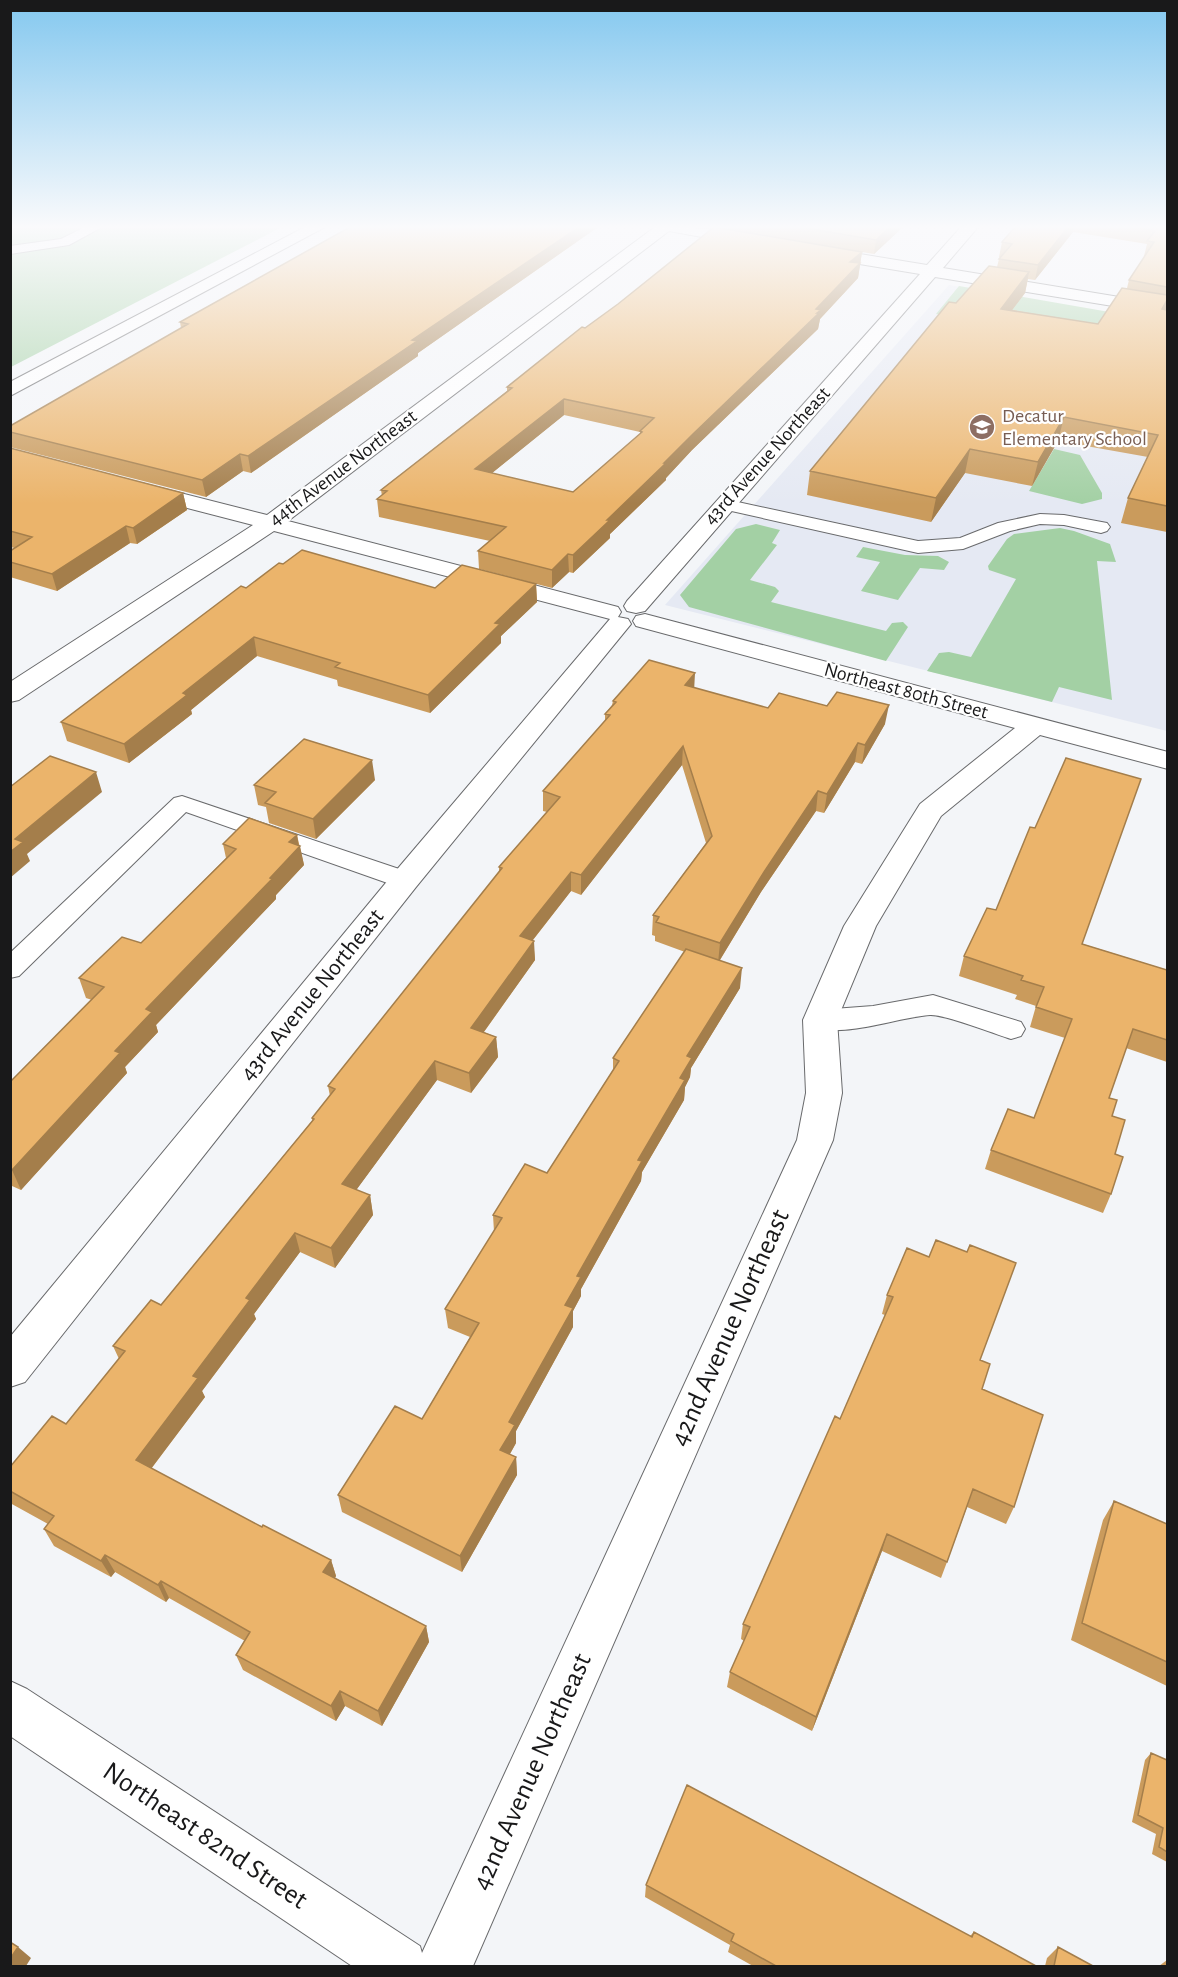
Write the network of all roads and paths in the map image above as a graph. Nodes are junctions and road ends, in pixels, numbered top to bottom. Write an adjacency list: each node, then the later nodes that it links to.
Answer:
1 (143, 319): 4 (street)
2 (542, 319): 7 (street, 44th Avenue Northeast)
3 (889, 319): 6 (street, 43rd Avenue Northeast)
4 (10, 390)
5 (115, 482): 7 (street, Northeast 80th Street)
6 (724, 504): 8 (lane); 9 (street, 43rd Avenue Northeast)
7 (271, 523): 9 (street, Northeast 80th Street); 10 (street, 44th Avenue Northeast)
8 (1101, 527)
9 (627, 616): 11 (street, Northeast 80th Street); 13 (street, 43rd Avenue Northeast)
10 (10, 694)
11 (1035, 726): 12 (street, Northeast 80th Street); 15 (street, 42nd Avenue Northeast)
12 (1167, 761)
13 (405, 880): 14 (lane); 17 (street, 43rd Avenue Northeast)
14 (10, 969)
15 (820, 1020): 16 (lane); 20 (street, 42nd Avenue Northeast)
16 (1011, 1029)
17 (10, 1369)
18 (10, 1706): 19 (street, Northeast 82nd Street)
19 (400, 1966)
20 (445, 1966)

